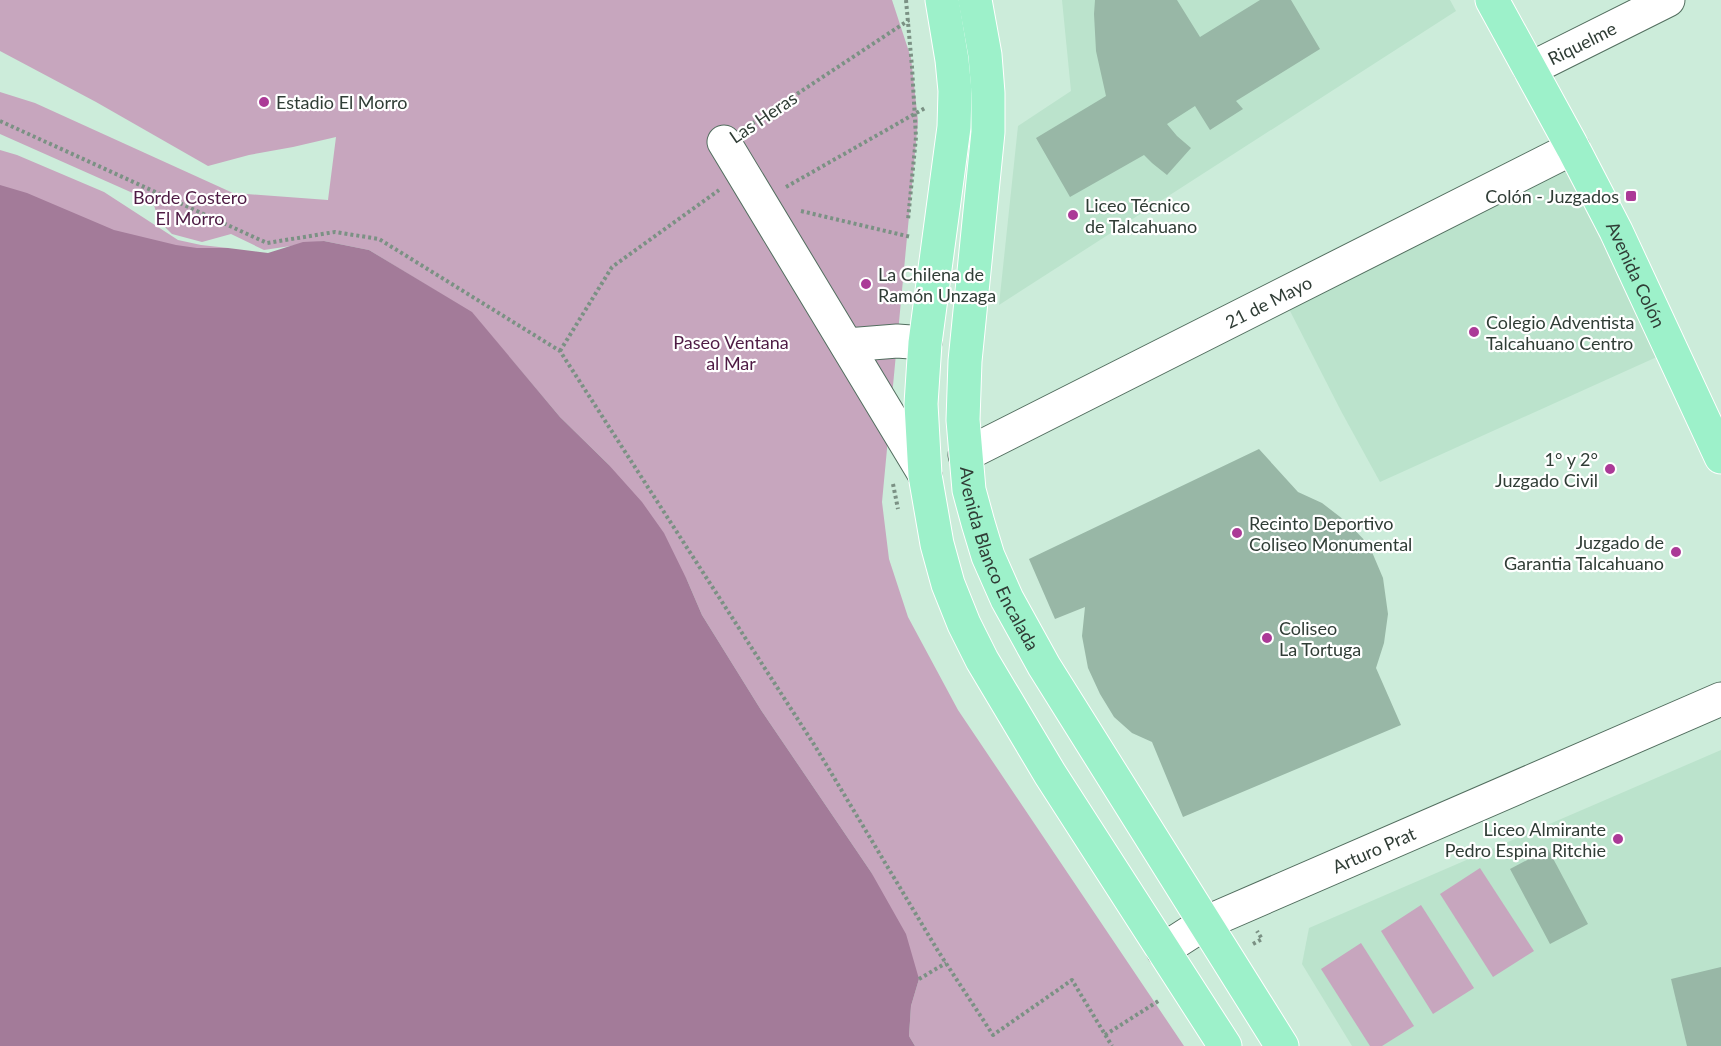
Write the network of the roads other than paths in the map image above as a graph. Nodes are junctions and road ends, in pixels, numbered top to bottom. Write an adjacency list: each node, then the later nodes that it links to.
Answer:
1 (975, 0): 10 (main road, Avenida Blanco Encalada)
2 (1492, 0): 5 (main road, Avenida Colón)
3 (1668, 0): 5 (street, Riquelme)
4 (929, 8): 8 (main road)
5 (1530, 69): 7 (main road, Avenida Colón)
6 (724, 142): 9 (street, Las Heras)
7 (1573, 148): 10 (street, 21 de Mayo); 11 (main road, Avenida Colón)
8 (925, 343): 9 (street); 12 (main road)
9 (847, 345): 12 (street, Las Heras)
10 (965, 455): 14 (main road, Avenida Blanco Encalada)
11 (1721, 457)
12 (925, 475): 15 (main road)
13 (1721, 699): 14 (street, Arturo Prat)
14 (1205, 923): 15 (street, Arturo Prat); 17 (main road, Avenida Blanco Encalada)
15 (1163, 950): 16 (main road)
16 (1225, 1046)
17 (1282, 1046)

